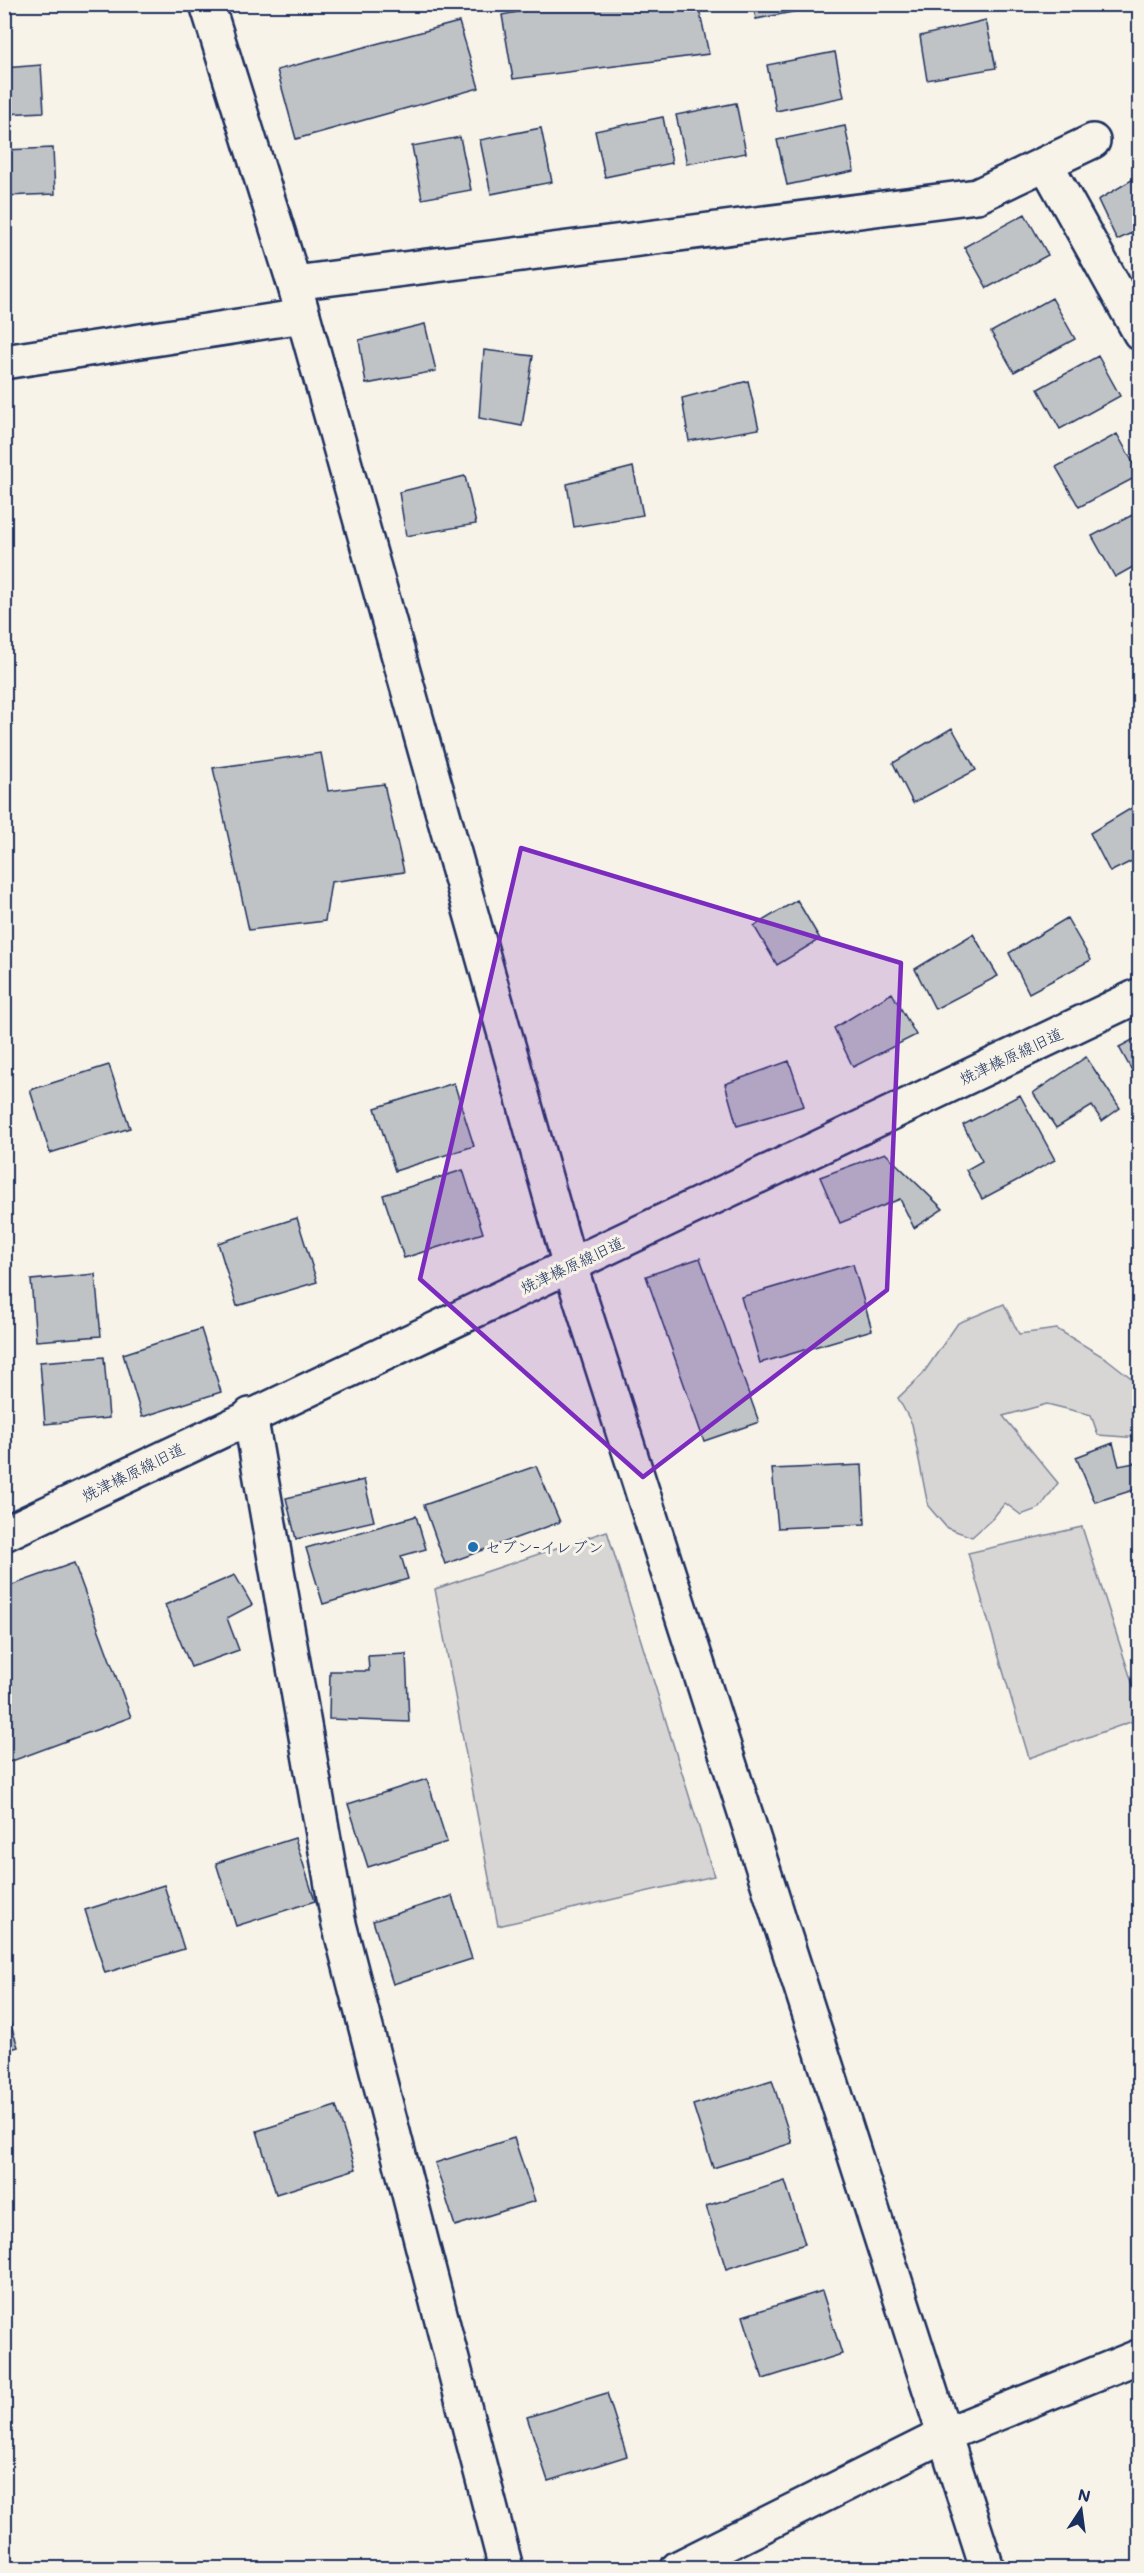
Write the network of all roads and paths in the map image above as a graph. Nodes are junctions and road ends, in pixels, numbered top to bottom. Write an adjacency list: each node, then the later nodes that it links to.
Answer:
1 (207, 4): 4 (street)
2 (1094, 141): 3 (street)
3 (1046, 164): 4 (street); 6 (street)
4 (294, 283): 5 (street)
5 (303, 316): 7 (street); 9 (street)
6 (1140, 333)
7 (4, 362)
8 (1140, 995): 9 (street, 焼津榛原線旧道)
9 (570, 1266): 10 (street, 焼津榛原線旧道); 13 (street)
10 (250, 1415): 11 (street, 焼津榛原線旧道); 14 (street)
11 (4, 1534)
12 (1140, 2356): 13 (street)
13 (944, 2435): 15 (street); 16 (street)
14 (506, 2568)
15 (678, 2568)
16 (987, 2568)

